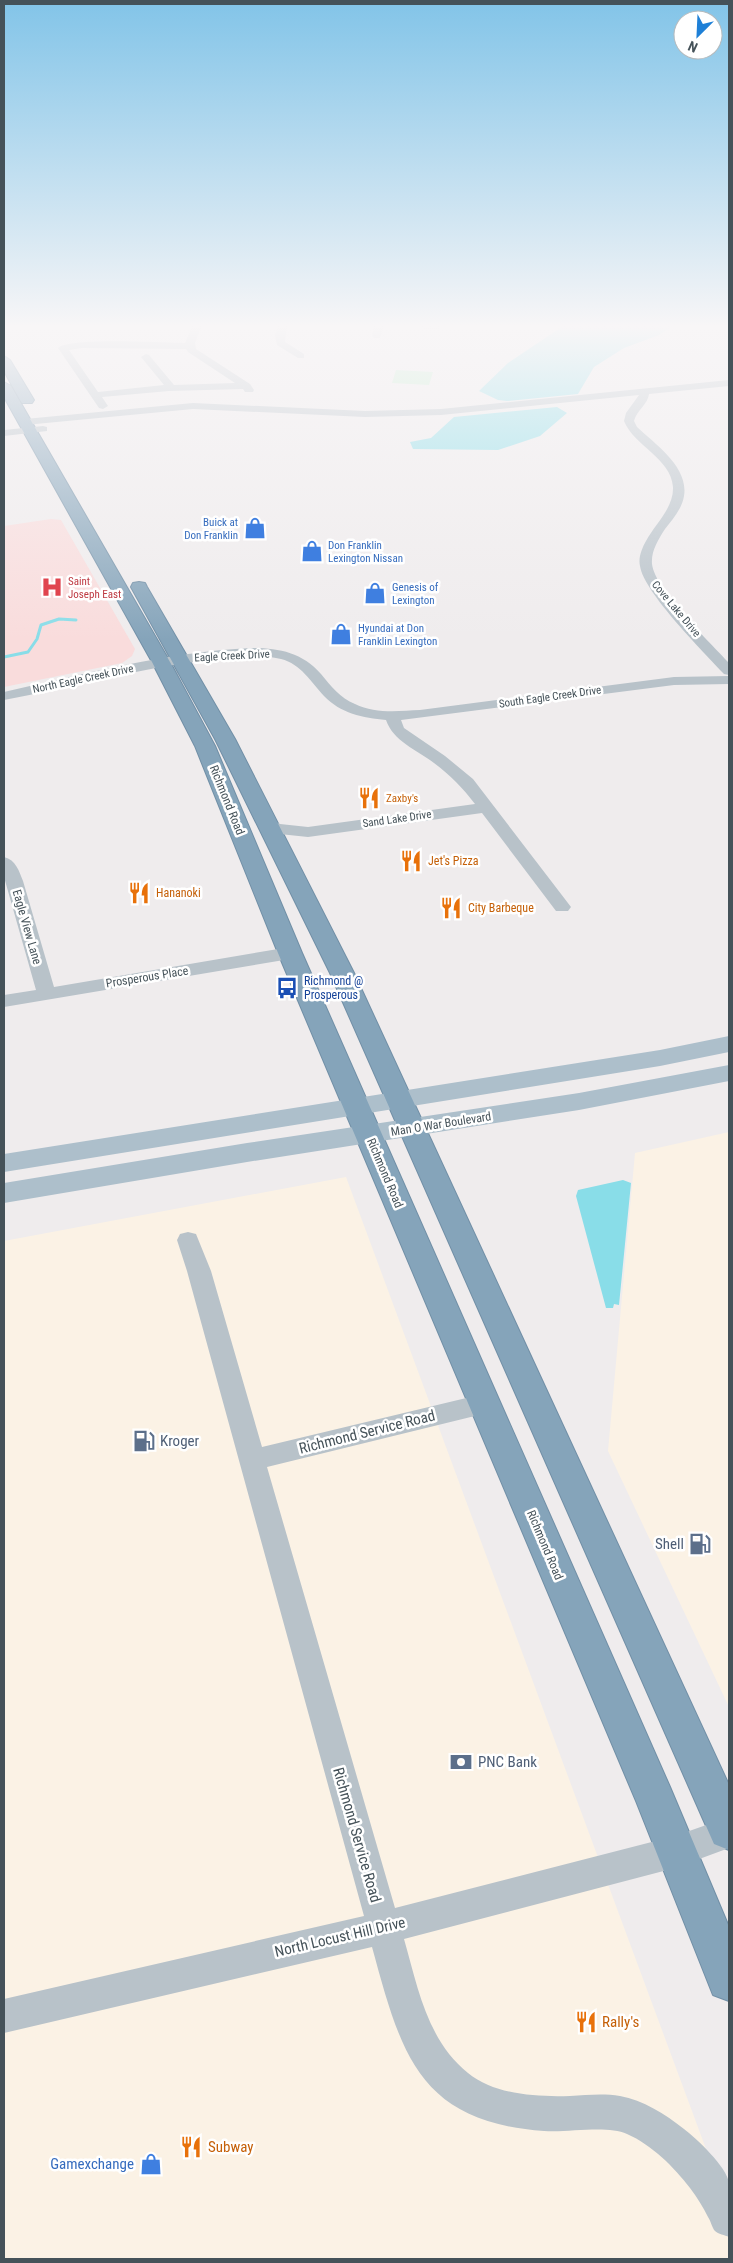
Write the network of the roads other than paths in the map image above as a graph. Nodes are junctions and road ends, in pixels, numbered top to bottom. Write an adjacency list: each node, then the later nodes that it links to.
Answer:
1 (19, 430): 5 (street)
2 (36, 430): 9 (highway, Richmond Road)
3 (37, 430): 6 (highway, Richmond Road)
4 (634, 430): 10 (street, Cove Lake Drive)
5 (4, 433)
6 (73, 477)
7 (130, 570): 8 (highway, Richmond Road)
8 (182, 658): 9 (street, Eagle Creek Drive); 13 (street, Eagle Creek Drive); 16 (highway, Richmond Road)
9 (161, 662): 12 (street, North Eagle Creek Drive); 21 (highway, Richmond Road)
10 (729, 671)
11 (729, 680): 14 (street, South Eagle Creek Drive)
12 (4, 696)
13 (371, 714): 14 (street, South Eagle Creek Drive)
14 (392, 716): 15 (street)
15 (486, 806): 17 (street, Sand Lake Drive); 20 (street)
16 (269, 824): 17 (street, Sand Lake Drive); 18 (highway, Richmond Road)
17 (308, 832): 18 (street, Sand Lake Drive)
18 (286, 856): 26 (highway, Richmond Road)
19 (4, 862): 22 (street, Eagle View Lane)
20 (562, 907)
21 (290, 954): 22 (street, Prosperous Place); 27 (highway, Richmond Road)
22 (46, 993): 23 (street, Prosperous Place)
23 (4, 1001)
24 (729, 1044): 26 (main road, Man O War Boulevard)
25 (729, 1073): 26 (main road, Man O War Boulevard)
26 (407, 1114): 27 (main road, Man O War Boulevard); 33 (highway, Richmond Road)
27 (362, 1121): 28 (main road, Man O War Boulevard); 29 (main road, Man O War Boulevard); 31 (highway, Richmond Road)
28 (4, 1163)
29 (4, 1193)
30 (188, 1240): 32 (street, Richmond Service Road)
31 (483, 1404): 32 (street, Richmond Service Road); 34 (highway, Richmond Road)
32 (252, 1460): 35 (street, Richmond Service Road)
33 (729, 1831): 34 (street, North Locust Hill Drive)
34 (675, 1852): 35 (street, North Locust Hill Drive); 36 (highway, Richmond Road)
35 (383, 1928): 37 (street, North Locust Hill Drive); 38 (street, Richmond Service Road)
36 (729, 1978)
37 (4, 2016)
38 (729, 2218)

